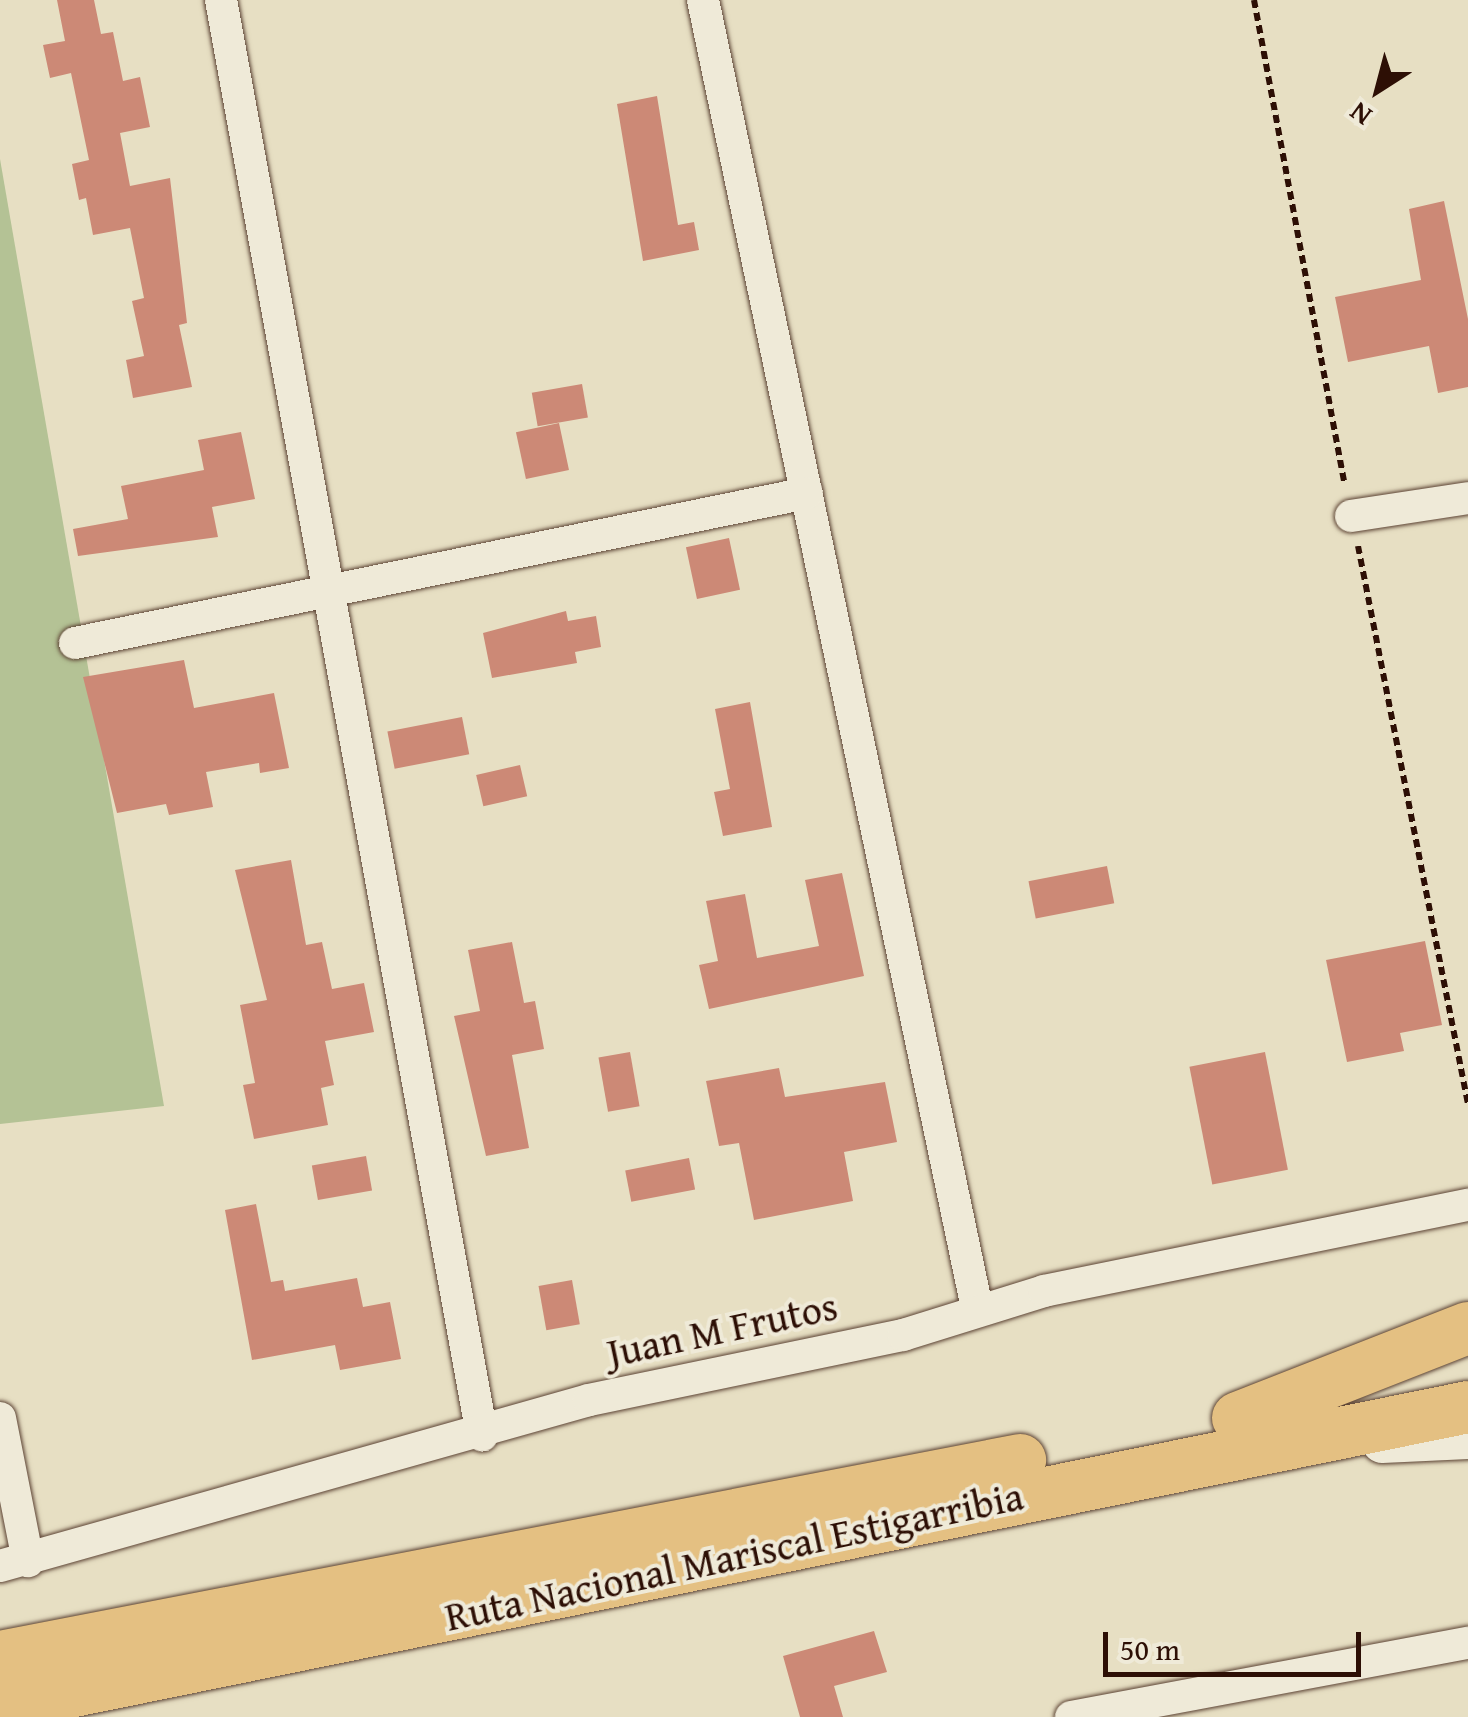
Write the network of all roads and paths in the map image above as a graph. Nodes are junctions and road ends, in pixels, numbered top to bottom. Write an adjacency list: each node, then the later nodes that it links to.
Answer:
1 (221, 0): 7 (street)
2 (704, 0): 4 (street)
3 (1254, 0): 6 (path)
4 (806, 493): 7 (street); 11 (street)
5 (1468, 498): 6 (street)
6 (1351, 516): 9 (path)
7 (332, 596): 8 (street); 16 (street)
8 (74, 643)
9 (1468, 1104)
10 (1468, 1205): 11 (street, Juan M Frutos)
11 (977, 1308): 16 (street, Juan M Frutos)
12 (1468, 1328): 17 (highway)
13 (1468, 1371): 17 (highway, Ruta Nacional Mariscal Estigarribia)
14 (1468, 1407): 17 (highway, Ruta Nacional Mariscal Estigarribia)
15 (0, 1418): 19 (street)
16 (482, 1434): 19 (street, Juan M Frutos)
17 (1246, 1434): 18 (street); 21 (highway, Ruta Nacional Mariscal Estigarribia); 22 (highway, Ruta Nacional Mariscal Estigarribia)
18 (1468, 1439)
19 (14, 1564)
20 (1468, 1643): 23 (street)
21 (0, 1657)
22 (0, 1706)
23 (1072, 1717)

